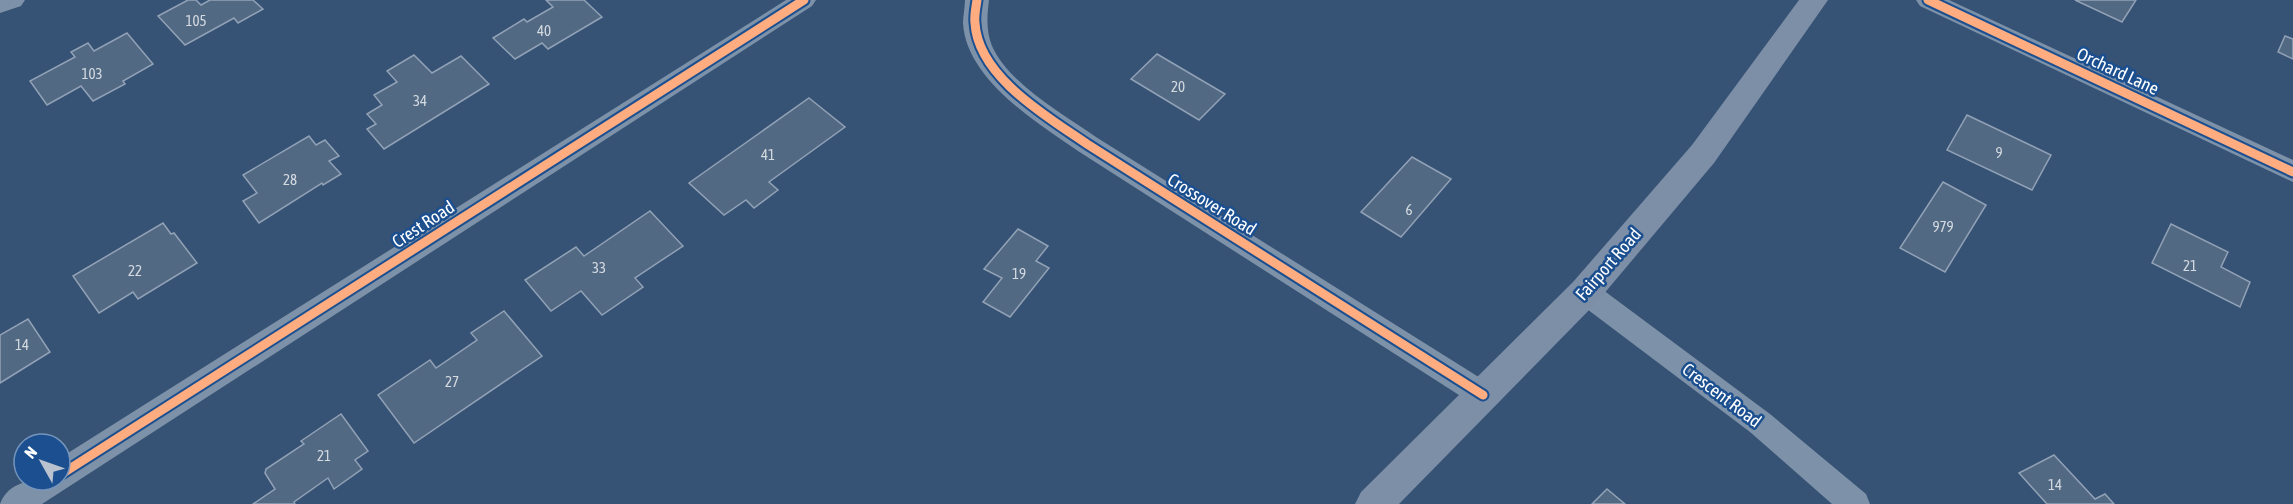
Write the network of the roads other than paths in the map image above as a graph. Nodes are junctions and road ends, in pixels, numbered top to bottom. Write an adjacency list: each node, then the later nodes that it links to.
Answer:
1 (13, 0): 6 (street)
2 (804, 0): 10 (street, Crest Road)
3 (977, 0): 9 (street, Crossover Road)
4 (1814, 0): 8 (main road, Fairport Road)
5 (1928, 0): 7 (street, Orchard Lane)
6 (0, 5)
7 (2293, 172)
8 (1585, 292): 9 (main road, Fairport Road); 14 (street, Crescent Road)
9 (1483, 395): 13 (main road, Fairport Road)
10 (72, 467)
11 (34, 492): 12 (street)
12 (15, 504)
13 (1374, 504)
14 (1855, 504)

